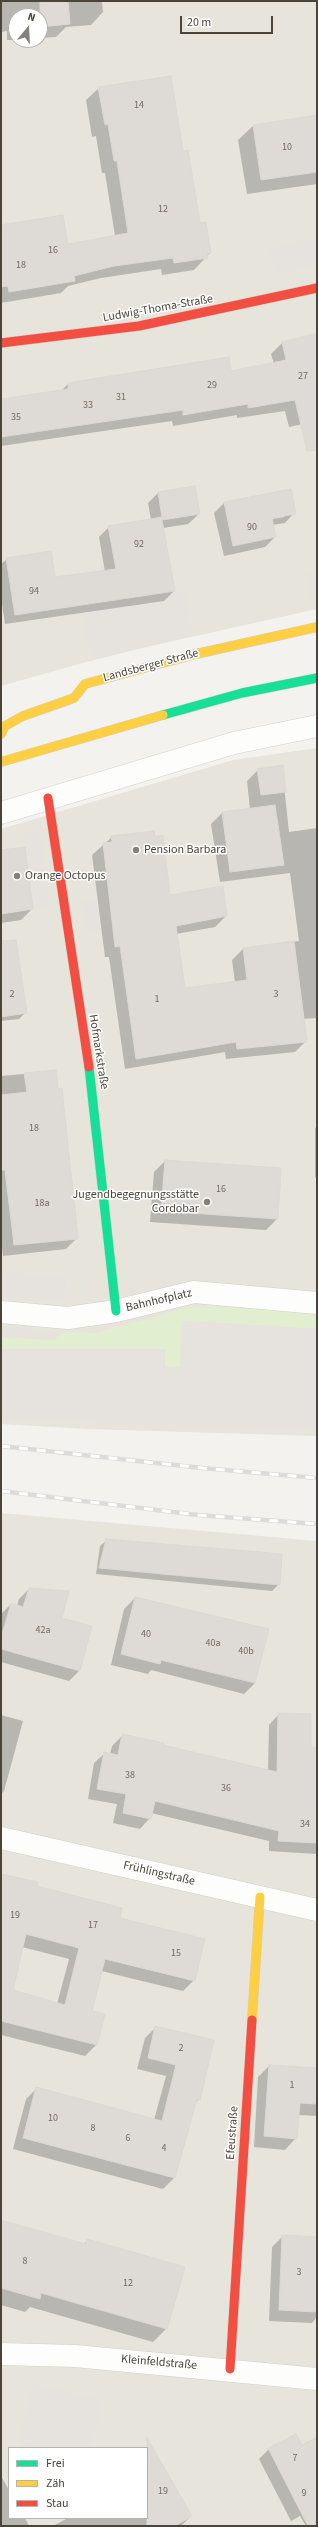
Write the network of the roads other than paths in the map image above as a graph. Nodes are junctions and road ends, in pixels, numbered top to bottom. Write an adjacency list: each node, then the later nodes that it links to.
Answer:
1 (317, 288): 2 (street, Ludwig-Thoma-Straße)
2 (1, 343)
3 (317, 627): 6 (street, Landsberger Straße)
4 (317, 678): 7 (street)
5 (317, 726): 8 (street)
6 (1, 734)
7 (1, 762)
8 (48, 798): 9 (street); 11 (street, Hofmarkstraße)
9 (1, 813)
10 (317, 1303): 11 (street, Bahnhofplatz)
11 (116, 1311): 12 (street, Bahnhofplatz)
12 (1, 1312)
13 (1, 1838): 14 (street, Frühlingstraße)
14 (260, 1897): 15 (street, Frühlingstraße); 17 (street, Efeustraße)
15 (317, 1910)
16 (1, 2354): 17 (street, Kleinfeldstraße)
17 (230, 2369): 18 (street, Kleinfeldstraße)
18 (317, 2379)

